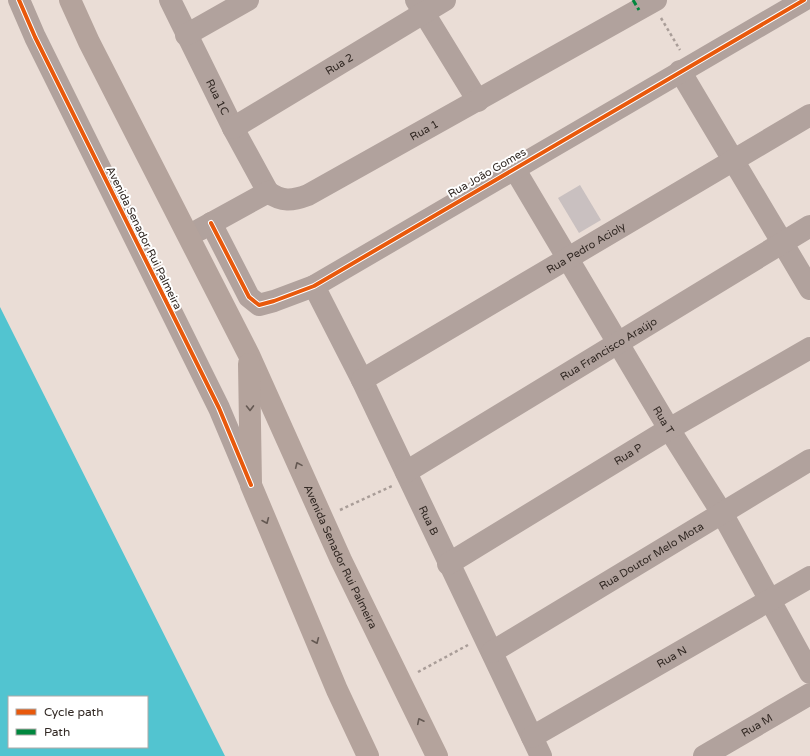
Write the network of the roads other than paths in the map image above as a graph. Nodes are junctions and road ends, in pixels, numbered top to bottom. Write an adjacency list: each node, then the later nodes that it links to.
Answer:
1 (19, 0): 31 (street, Avenida Senador Rui Palmeira)
2 (70, 0): 19 (main road, Avenida Senador Rui Palmeira)
3 (170, 0): 9 (street, Rua 1C)
4 (248, 0): 9 (street)
5 (445, 0): 8 (street, Rua 2)
6 (656, 0): 11 (street, Rua 1)
7 (804, 0): 10 (street, Rua João Gomes)
8 (420, 6): 11 (street); 13 (street, Rua 2)
9 (186, 35): 13 (street, Rua 1C)
10 (680, 71): 14 (street); 15 (street, Rua João Gomes)
11 (478, 101): 16 (street, Rua 1)
12 (810, 115): 14 (street, Rua Pedro Acioly)
13 (233, 128): 16 (street, Rua 1C)
14 (734, 160): 20 (street); 21 (street, Rua Pedro Acioly)
15 (514, 168): 21 (street, Rua T); 22 (street, Rua João Gomes)
16 (268, 192): 17 (street)
17 (211, 223): 19 (street); 22 (street, Rua João Gomes)
18 (810, 226): 20 (street, Rua Francisco Araújo)
19 (189, 236): 26 (main road, Avenida Senador Rui Palmeira)
20 (782, 242): 23 (street); 24 (street, Rua Francisco Araújo)
21 (567, 258): 24 (street, Rua T); 27 (street, Rua Pedro Acioly)
22 (314, 286): 27 (street, Rua B)
23 (810, 289)
24 (619, 343): 28 (street, Rua T); 30 (street, Rua Francisco Araújo)
25 (810, 348): 28 (street, Rua P)
26 (249, 355): 31 (main road, Avenida Senador Rui Palmeira, one-way to 31); 41 (main road, Avenida Senador Rui Palmeira, one-way to 26)
27 (362, 380): 30 (street, Rua B)
28 (669, 429): 32 (street, Rua T); 33 (street, Rua P)
29 (810, 460): 32 (street, Rua Doutor Melo Mota)
30 (407, 475): 33 (street, Rua B)
31 (251, 485): 40 (main road, Avenida Senador Rui Palmeira, one-way to 40)
32 (722, 513): 35 (street, Rua T); 36 (street, Rua Doutor Melo Mota)
33 (448, 564): 36 (street, Rua B)
34 (810, 577): 35 (street, Rua N)
35 (770, 600): 37 (street, Rua T); 39 (street, Rua N)
36 (488, 644): 39 (street, Rua B)
37 (810, 673)
38 (810, 694): 42 (street, Rua M)
39 (537, 746)
40 (368, 756)
41 (437, 756)
42 (704, 756)

